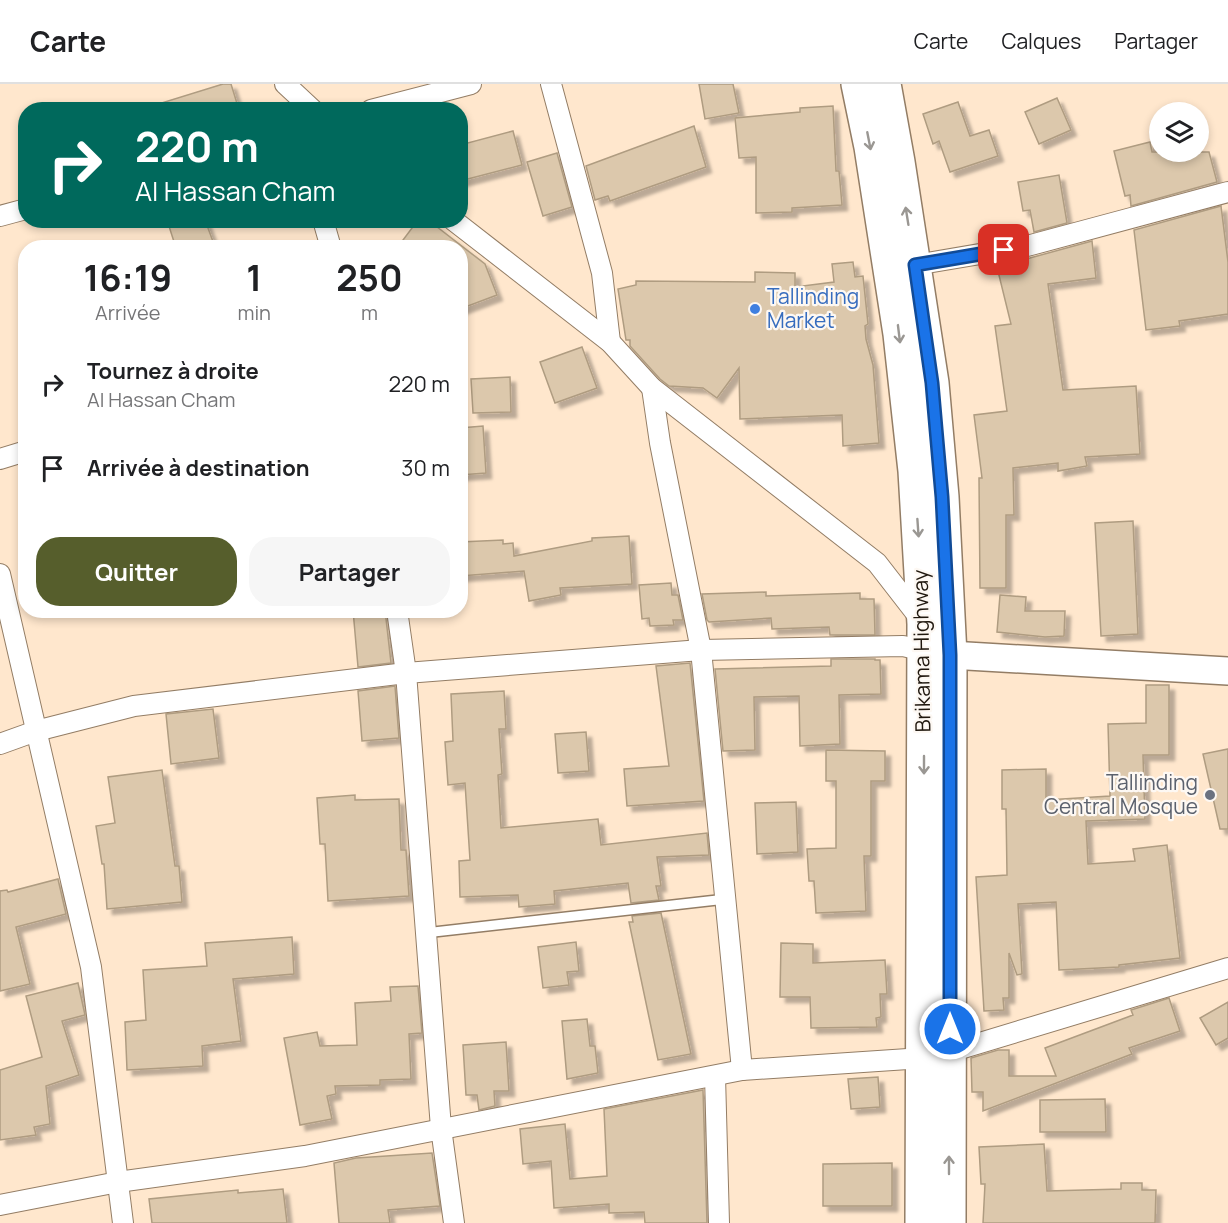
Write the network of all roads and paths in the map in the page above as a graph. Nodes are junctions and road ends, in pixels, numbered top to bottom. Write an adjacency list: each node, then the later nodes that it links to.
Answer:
1 (471, 84): 7 (street)
2 (551, 84): 13 (street)
3 (858, 84): 19 (highway, Brikama Highway, one-way to 19)
4 (884, 84): 12 (highway, Brikama Highway, one-way to 4)
5 (290, 86): 6 (street)
6 (305, 102)
7 (402, 102)
8 (1228, 192): 12 (street)
9 (18, 211): 10 (street)
10 (0, 216)
11 (463, 228): 13 (street)
12 (915, 265): 19 (highway, Brikama Highway)
13 (610, 342): 14 (street)
14 (652, 388): 19 (street); 20 (street)
15 (18, 453): 16 (street)
16 (0, 459)
17 (0, 574): 23 (street)
18 (398, 618): 22 (street)
19 (933, 643): 20 (street); 21 (street); 28 (highway, Brikama Highway)
20 (701, 650): 22 (street); 25 (street)
21 (1228, 671)
22 (406, 674): 23 (street); 26 (street)
23 (36, 731): 24 (street); 32 (street)
24 (0, 744)
25 (726, 899): 26 (lane); 29 (street)
26 (425, 933): 31 (street)
27 (1228, 968): 28 (street)
28 (936, 1055): 29 (street); 37 (highway, Brikama Highway); 38 (highway, Brikama Highway, one-way to 28)
29 (742, 1070): 30 (street)
30 (715, 1076): 31 (street); 36 (street)
31 (441, 1128): 32 (street); 35 (street)
32 (118, 1182): 33 (street); 34 (street)
33 (0, 1205)
34 (123, 1223)
35 (454, 1223)
36 (719, 1223)
37 (922, 1223)
38 (949, 1223)

